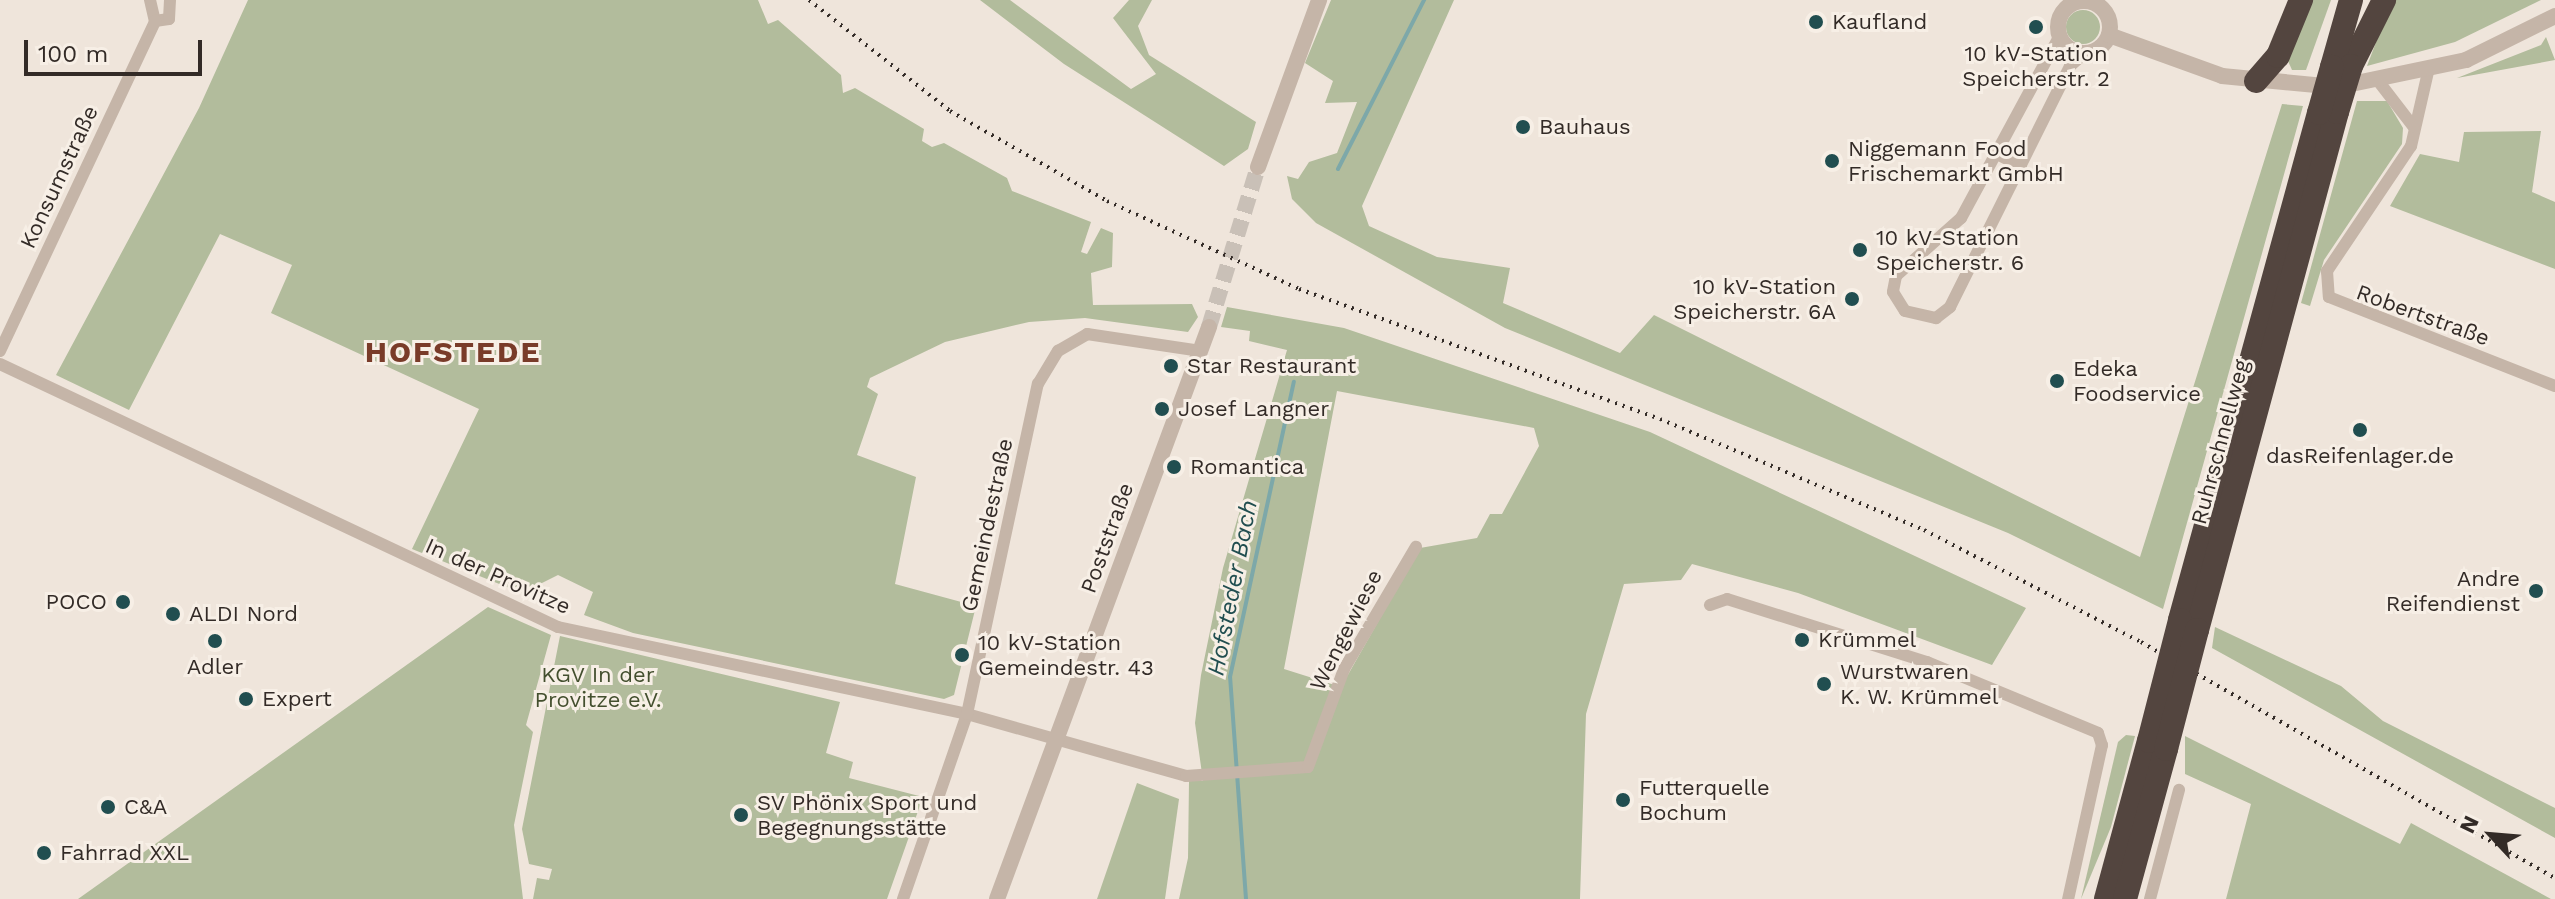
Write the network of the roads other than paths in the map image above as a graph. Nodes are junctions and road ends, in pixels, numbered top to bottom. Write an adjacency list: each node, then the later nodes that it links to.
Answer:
1 (150, 0): 11 (street)
2 (170, 0): 11 (street, Konsumstraße)
3 (1319, 0): 22 (street)
4 (2301, 0): 17 (highway)
5 (2349, 0): 15 (highway, Ruhrschnellweg)
6 (2370, 0): 15 (highway, Ruhrschnellweg)
7 (2384, 0): 15 (highway)
8 (2097, 2): 9 (street); 12 (street)
9 (2060, 5): 13 (street)
10 (2555, 16): 16 (street)
11 (155, 21): 24 (street, Konsumstraße)
12 (2109, 35): 14 (street); 17 (street)
13 (2059, 37): 14 (street); 20 (street)
14 (2084, 54): 21 (street)
15 (2340, 60): 32 (highway, Ruhrschnellweg, bridge)
16 (2428, 72): 18 (street); 19 (street, Robertstraße)
17 (2256, 81): 18 (street)
18 (2379, 82): 19 (street)
19 (2413, 127): 27 (street, Robertstraße)
20 (1995, 153): 21 (street); 21 (street)
21 (2021, 166)
22 (1258, 167)
23 (1209, 327): 25 (street, Poststraße)
24 (0, 351)
25 (1201, 351): 30 (street, Gemeindestraße); 31 (street, Poststraße)
26 (0, 364): 30 (street, In der Provitze)
27 (2555, 386)
28 (1416, 547): 31 (street, Wengewiese)
29 (1710, 605): 37 (street)
30 (967, 714): 31 (street, In der Provitze); 35 (street, Gemeindestraße)
31 (1059, 737): 36 (street, Poststraße)
32 (2158, 745): 34 (highway, Ruhrschnellweg); 40 (highway, Ruhrschnellweg)
33 (2179, 790): 41 (street)
34 (2133, 801): 38 (highway); 39 (highway, Ruhrschnellweg)
35 (903, 899)
36 (997, 899)
37 (2068, 899)
38 (2095, 899)
39 (2106, 899)
40 (2125, 899)
41 (2150, 899)

